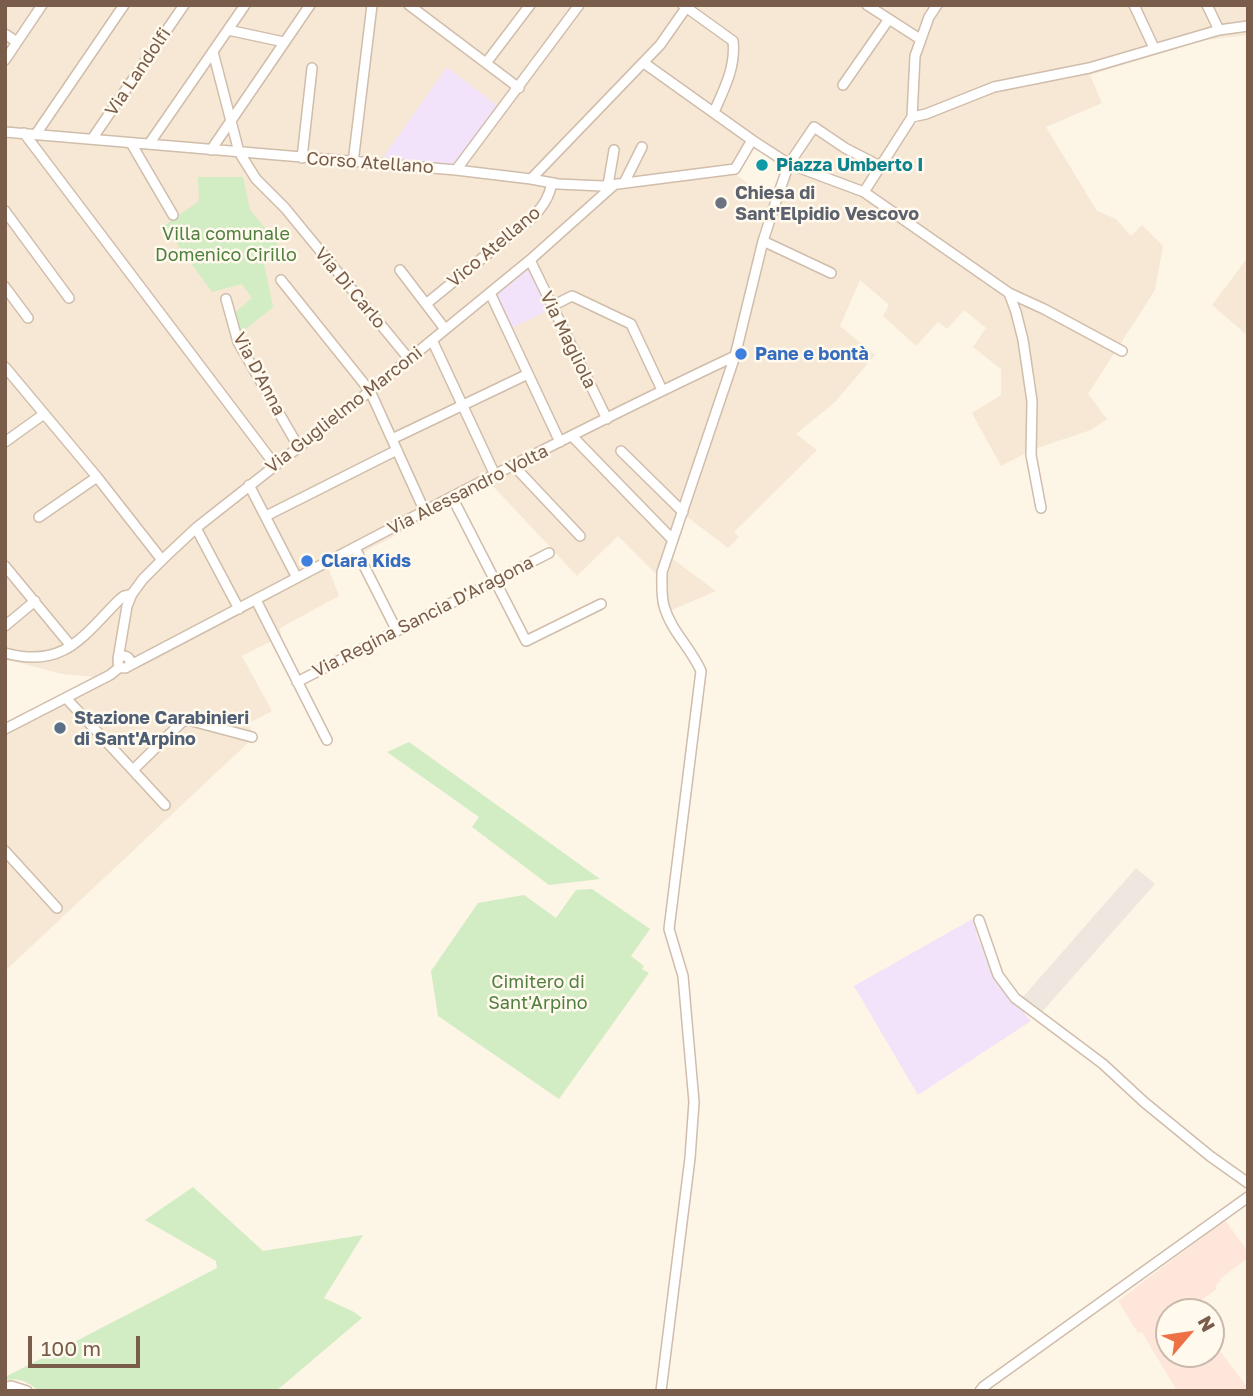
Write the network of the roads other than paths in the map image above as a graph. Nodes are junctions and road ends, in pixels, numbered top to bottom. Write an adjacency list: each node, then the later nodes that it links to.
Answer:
1 (42, 5): 22 (street)
2 (124, 5): 37 (street)
3 (184, 5): 38 (street, Via Landolfi)
4 (245, 5): 18 (street)
5 (310, 5): 23 (street)
6 (372, 5): 47 (street)
7 (409, 5): 15 (street)
8 (530, 5): 27 (street)
9 (579, 5): 31 (street)
10 (867, 5): 16 (street)
11 (937, 5): 21 (street)
12 (1134, 5): 24 (street)
13 (1207, 5): 19 (street)
14 (686, 6): 28 (street); 32 (street)
15 (420, 9): 27 (street)
16 (889, 19): 21 (street); 30 (street)
17 (1248, 26): 19 (street)
18 (228, 30): 23 (street); 25 (street)
19 (1219, 30): 24 (street)
20 (5, 34): 22 (street)
21 (920, 40): 33 (street)
22 (17, 42): 26 (street)
23 (284, 42): 34 (street)
24 (1154, 48): 33 (street)
25 (213, 52): 34 (street); 41 (street)
26 (5, 60)
27 (486, 63): 31 (street)
28 (644, 63): 32 (street); 51 (street)
29 (313, 68): 46 (street)
30 (843, 85)
31 (519, 88): 50 (street)
32 (715, 112): 39 (street)
33 (912, 117): 49 (street)
34 (231, 120): 43 (street); 45 (street)
35 (5, 132): 36 (street, Corso Atellano)
36 (24, 133): 37 (street, Corso Atellano); 91 (street)
37 (36, 134): 38 (street, Corso Atellano)
38 (92, 139): 40 (street, Corso Atellano)
39 (752, 140): 48 (street); 53 (street, Corso Atellano)
40 (131, 143): 41 (street, Corso Atellano); 58 (street)
41 (149, 144): 43 (street, Corso Atellano)
42 (642, 147): 53 (street)
43 (211, 150): 45 (street, Corso Atellano)
44 (614, 150): 53 (street)
45 (239, 152): 46 (street, Corso Atellano); 76 (street, Via Di Carlo)
46 (302, 158): 47 (street, Corso Atellano)
47 (353, 163): 50 (street, Corso Atellano)
48 (789, 164): 49 (street); 55 (street); 59 (street)
49 (880, 166): 55 (street)
50 (456, 170): 51 (street, Corso Atellano)
51 (531, 179): 52 (street, Corso Atellano)
52 (552, 183): 54 (street, Corso Atellano); 69 (street, Vico Atellano)
53 (616, 184): 54 (street, Corso Atellano); 56 (street, Via Guglielmo Marconi)
54 (590, 185): 56 (street)
55 (864, 192): 66 (street)
56 (601, 197): 60 (street, Via Guglielmo Marconi)
57 (5, 211): 67 (street)
58 (173, 215)
59 (763, 241): 62 (street); 75 (street)
60 (530, 260): 65 (street, Via Guglielmo Marconi); 70 (street, Via Magliola)
61 (400, 270): 69 (street)
62 (831, 273)
63 (281, 280): 80 (street)
64 (5, 287): 71 (street)
65 (490, 293): 72 (street, Via Guglielmo Marconi); 78 (street)
66 (1009, 293): 74 (street); 97 (street)
67 (69, 298)
68 (226, 299): 88 (street, Via D'Anna)
69 (426, 304): 72 (street)
70 (552, 306): 79 (street); 83 (street, Via Magliola)
71 (29, 318)
72 (445, 329): 73 (street, Via Guglielmo Marconi)
73 (432, 340): 76 (street, Via Guglielmo Marconi); 81 (street)
74 (1122, 351)
75 (735, 356): 79 (street, Via Alessandro Volta); 99 (street)
76 (409, 359): 80 (street, Via Guglielmo Marconi)
77 (5, 367): 82 (street)
78 (528, 373): 81 (street); 87 (street)
79 (662, 390): 83 (street, Via Alessandro Volta)
80 (370, 391): 85 (street); 88 (street, Via Guglielmo Marconi)
81 (463, 405): 85 (street); 93 (street)
82 (44, 414): 86 (street); 94 (street)
83 (607, 419): 84 (street, Via Alessandro Volta)
84 (572, 436): 87 (street, Via Alessandro Volta); 104 (street)
85 (392, 439): 89 (street)
86 (5, 442)
87 (560, 442): 92 (street, Via Alessandro Volta)
88 (298, 446): 91 (street, Via Guglielmo Marconi)
89 (397, 450): 98 (street); 100 (street)
90 (621, 451): 99 (street)
91 (275, 465): 95 (street, Via Guglielmo Marconi)
92 (513, 466): 93 (street, Via Alessandro Volta); 103 (street)
93 (495, 475): 96 (street, Via Alessandro Volta)
94 (97, 477): 101 (street); 107 (street)
95 (250, 485): 100 (street); 102 (street, Via Guglielmo Marconi)
96 (452, 497): 98 (street, Via Alessandro Volta); 110 (street)
97 (1041, 508)
98 (425, 512): 105 (street, Via Alessandro Volta)
99 (683, 512): 104 (street)
100 (266, 516): 109 (street)
101 (39, 517)
102 (196, 528): 107 (street, Via Guglielmo Marconi); 115 (street)
103 (580, 536)
104 (672, 539): 135 (street)
105 (355, 548): 109 (street, Via Alessandro Volta); 117 (street)
106 (549, 553): 110 (street, Via Regina Sancia D'Aragona)
107 (162, 560): 111 (street, Via Guglielmo Marconi)
108 (5, 566): 113 (street)
109 (297, 578): 112 (street, Via Alessandro Volta)
110 (495, 580): 114 (street); 117 (street, Via Regina Sancia D'Aragona)
111 (132, 594): 118 (street); 120 (street, Via Guglielmo Marconi)
112 (256, 600): 115 (street, Via Alessandro Volta); 121 (street)
113 (35, 601): 116 (street); 118 (street)
114 (601, 604)
115 (239, 608): 120 (street, Via Alessandro Volta)
116 (5, 626)
117 (397, 631): 121 (street, Via Regina Sancia D'Aragona)
118 (71, 646): 119 (street)
119 (5, 653)
120 (123, 662): 122 (street, Via Alessandro Volta)
121 (297, 682): 125 (street)
122 (66, 698): 123 (street, Via Alessandro Volta); 126 (street)
123 (5, 729)
124 (252, 737): 126 (street)
125 (327, 740)
126 (133, 770): 127 (street)
127 (165, 805)
128 (5, 851): 129 (street)
129 (57, 908)
130 (979, 920): 131 (street)
131 (1248, 1183)
132 (1248, 1197): 136 (street)
133 (5, 1388): 134 (street)
134 (27, 1391)
135 (661, 1391)
136 (980, 1391)

